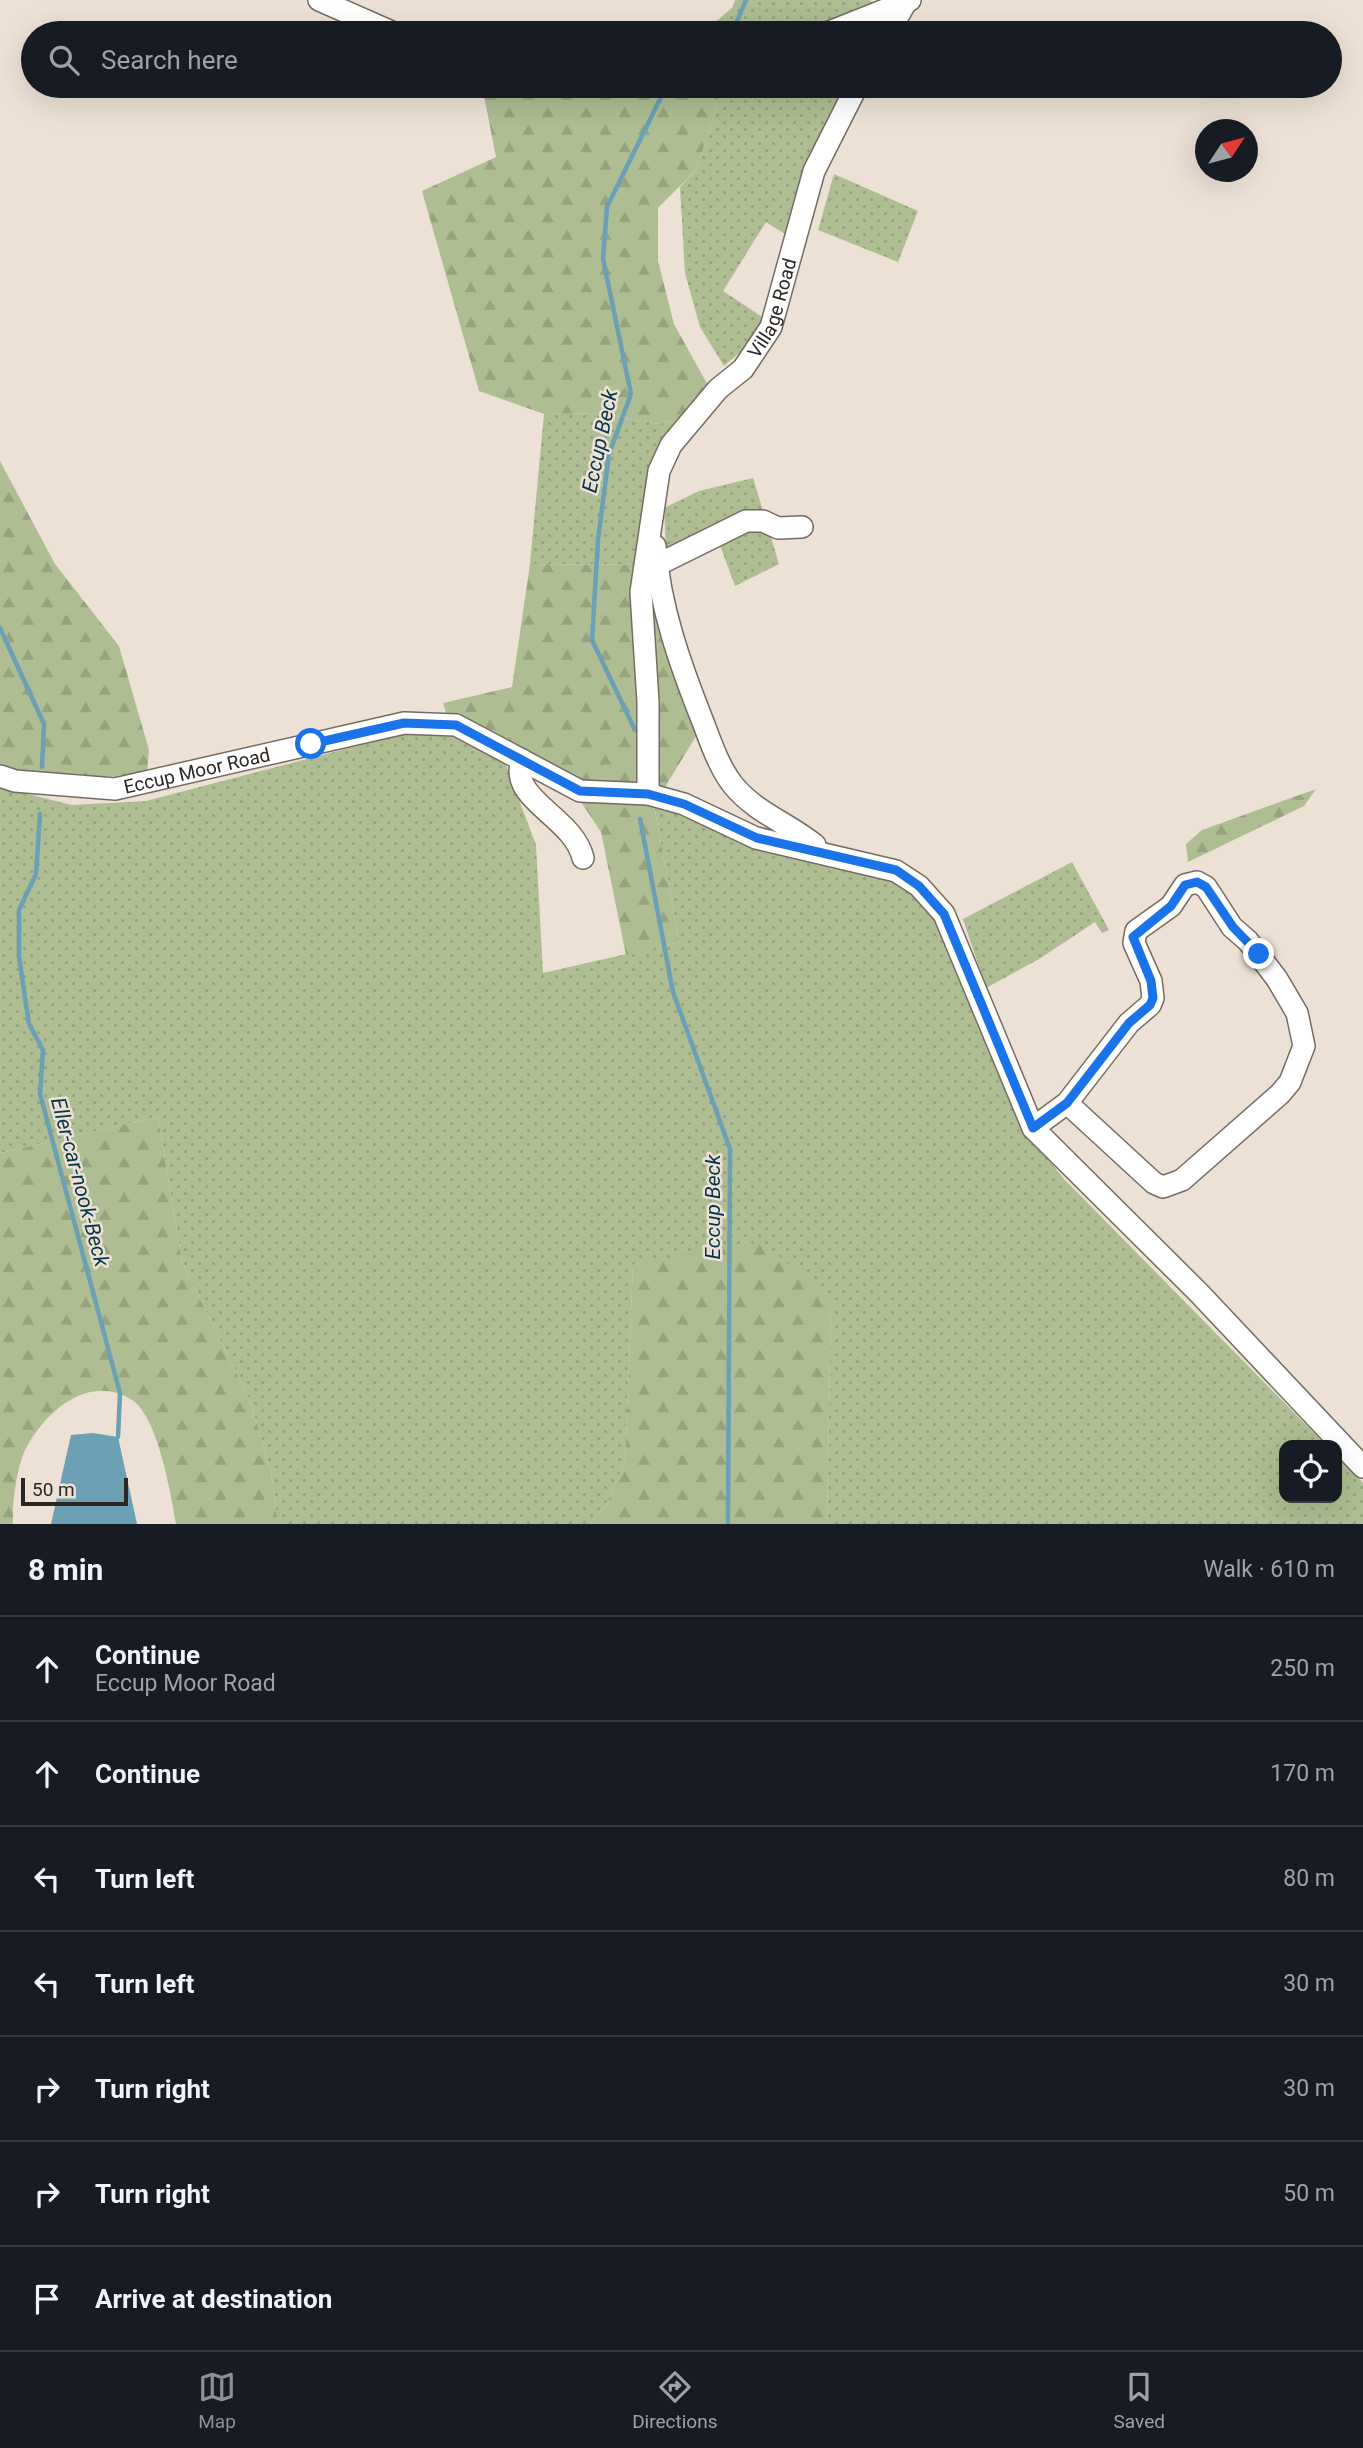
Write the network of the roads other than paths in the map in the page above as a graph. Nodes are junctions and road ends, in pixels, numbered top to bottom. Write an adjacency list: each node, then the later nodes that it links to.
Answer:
1 (319, 0): 3 (street)
2 (907, 2): 4 (street); 5 (street)
3 (367, 21)
4 (858, 21)
5 (895, 21)
6 (851, 98): 7 (street, Village Road)
7 (652, 509): 9 (street); 12 (street)
8 (802, 527): 9 (street)
9 (657, 565): 13 (street)
10 (522, 760): 11 (street, Eccup Moor Road); 12 (street, Eccup Moor Road); 14 (street)
11 (0, 776)
12 (648, 794): 13 (street, Eccup Moor Road)
13 (825, 852): 16 (street, Eccup Moor Road)
14 (583, 859)
15 (1067, 1103): 15 (street); 16 (street)
16 (1033, 1128): 17 (street)
17 (1363, 1467)

